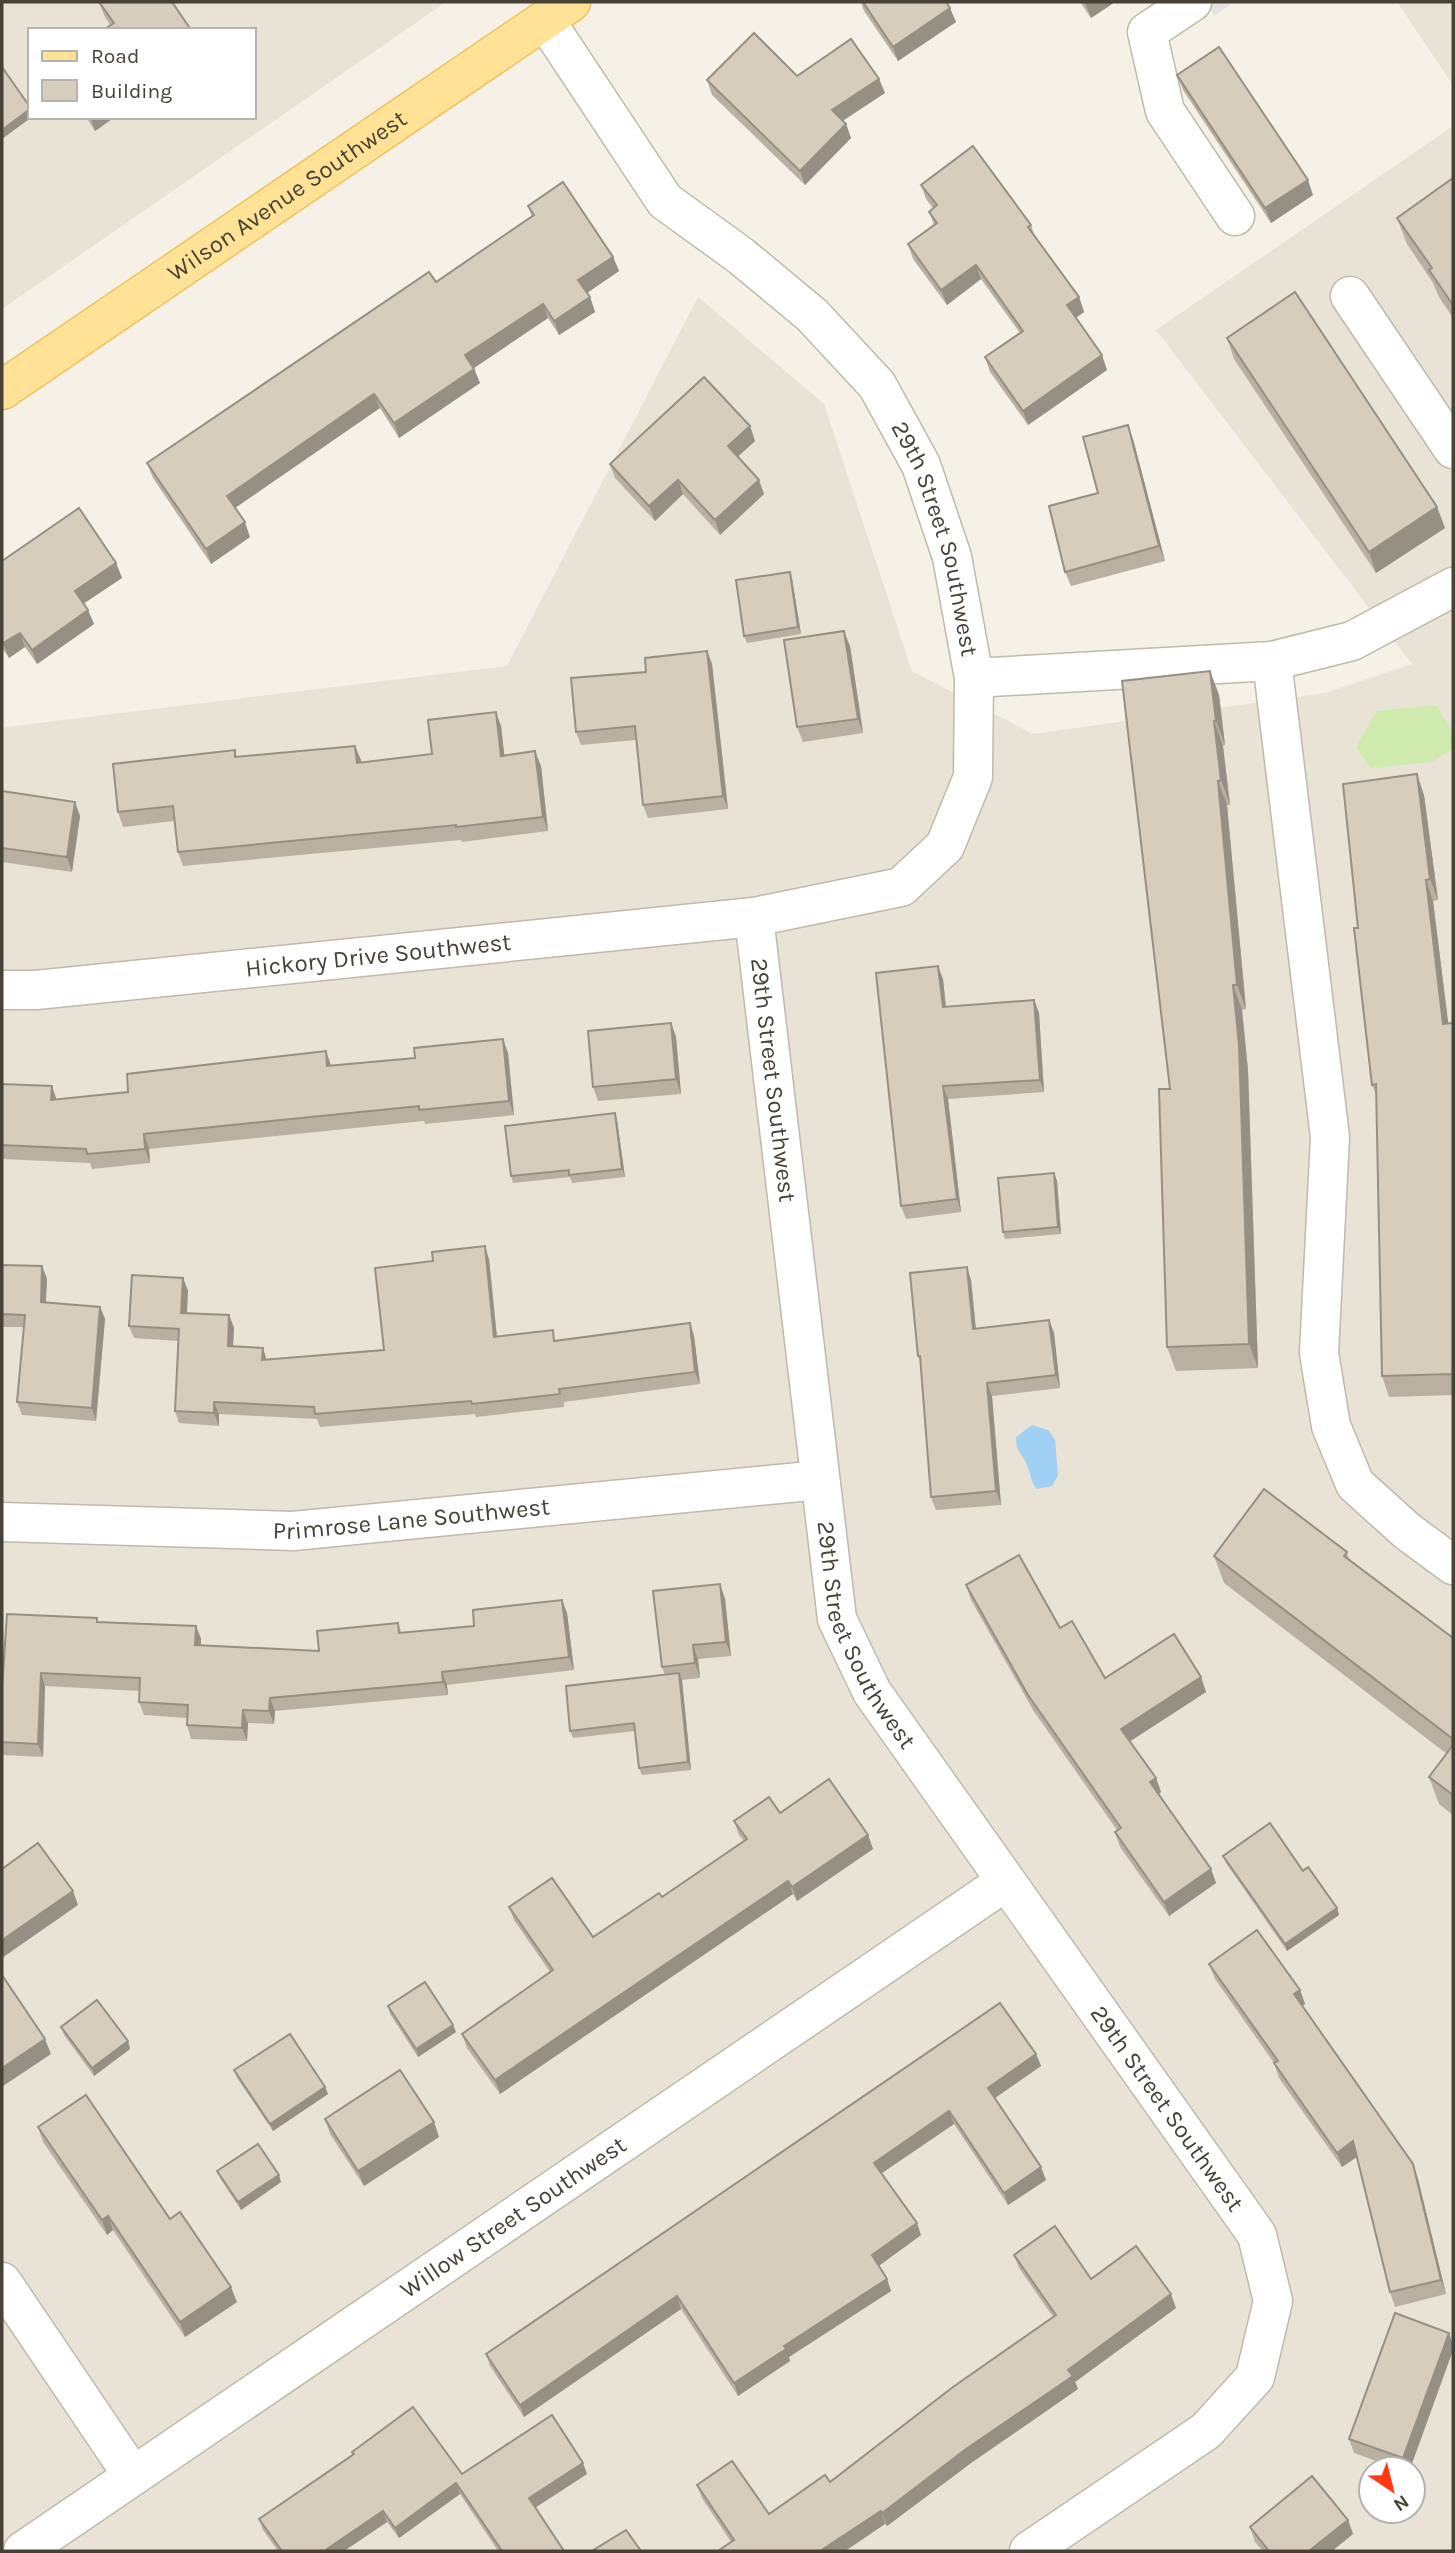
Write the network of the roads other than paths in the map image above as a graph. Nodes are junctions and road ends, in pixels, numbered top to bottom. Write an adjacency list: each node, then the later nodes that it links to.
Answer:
1 (1192, 2): 3 (street)
2 (561, 7): 5 (main road, Wilson Avenue Southwest); 9 (street, 29th Street Southwest)
3 (1235, 216)
4 (1350, 296): 6 (street)
5 (2, 390)
6 (1453, 449)
7 (1453, 587): 8 (street)
8 (1272, 662): 9 (street); 14 (street)
9 (974, 678): 10 (street, 29th Street Southwest)
10 (754, 917): 11 (street, Hickory Drive Southwest); 12 (street, 29th Street Southwest)
11 (2, 990)
12 (820, 1480): 13 (street, Primrose Lane Southwest); 15 (street, 29th Street Southwest)
13 (2, 1522)
14 (1453, 1565)
15 (1005, 1882): 17 (street, Willow Street Southwest); 19 (street, 29th Street Southwest)
16 (2, 2282): 17 (street)
17 (134, 2476): 18 (street, Willow Street Southwest)
18 (23, 2551)
19 (1029, 2551)

